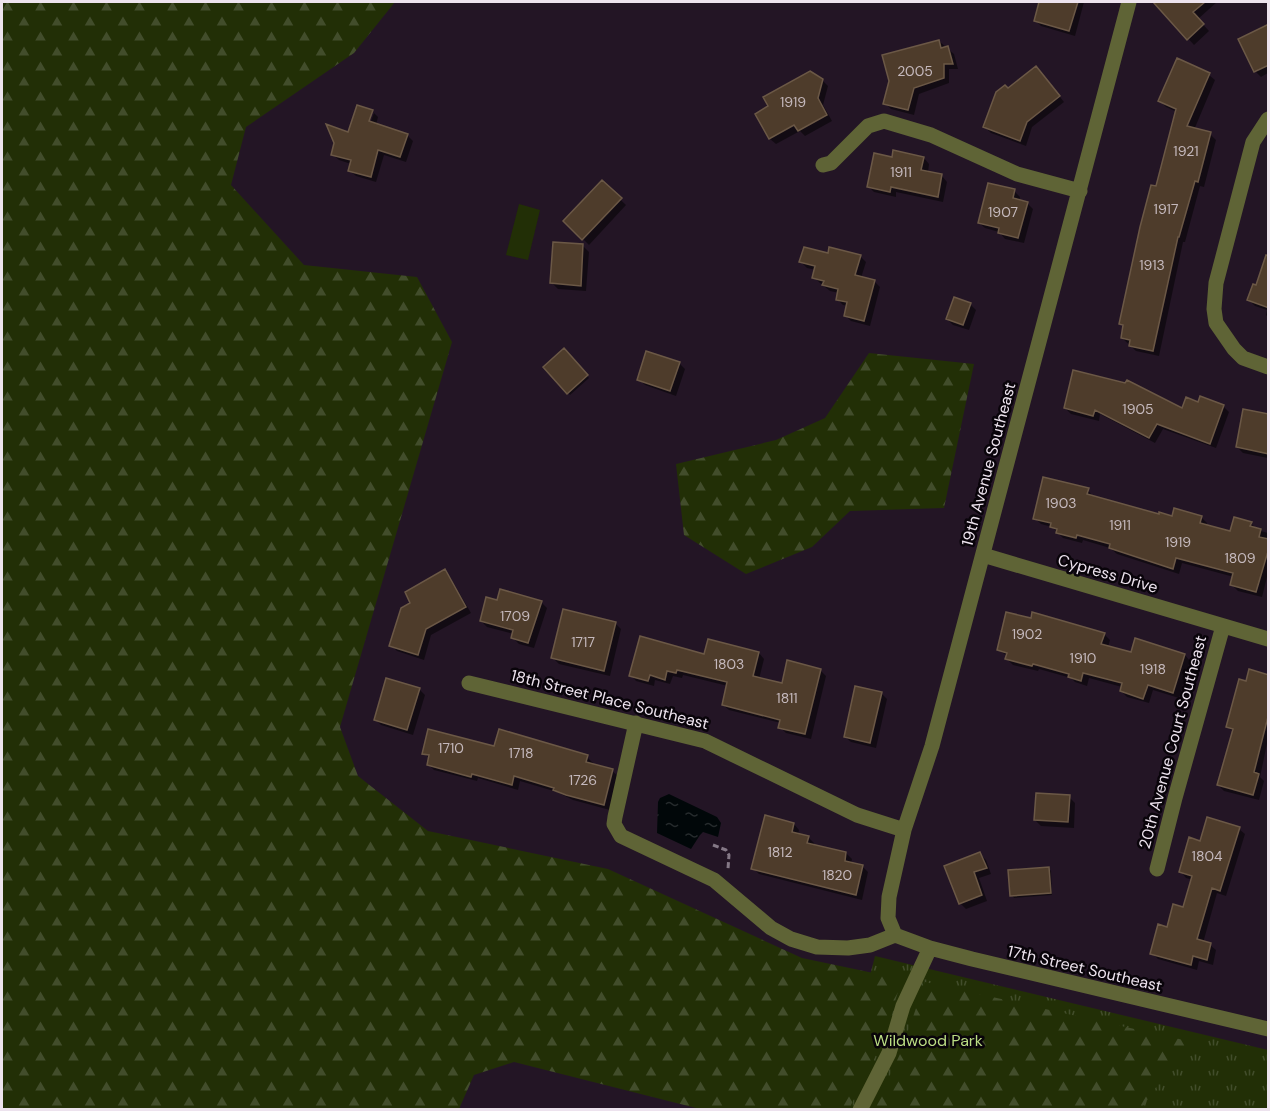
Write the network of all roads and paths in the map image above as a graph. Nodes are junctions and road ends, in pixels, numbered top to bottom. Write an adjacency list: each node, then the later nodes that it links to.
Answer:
1 (1129, 2): 4 (street, 19th Avenue Southeast)
2 (1269, 119): 5 (street)
3 (823, 165): 4 (street)
4 (1080, 191): 6 (street, 19th Avenue Southeast)
5 (1269, 367)
6 (983, 555): 7 (street, Cypress Drive); 11 (street, 19th Avenue Southeast)
7 (1223, 626): 8 (street, Cypress Drive); 13 (street, 20th Avenue Court Southeast)
8 (1269, 639)
9 (469, 682): 10 (street, 18th Street Place Southeast)
10 (636, 723): 11 (street, 18th Street Place Southeast); 14 (street)
11 (904, 830): 15 (street, 19th Avenue Southeast)
12 (713, 845): 14 (path)
13 (1157, 869)
14 (723, 888): 15 (street)
15 (895, 935): 16 (street, 17th Street Southeast)
16 (930, 948): 17 (street, 17th Street Southeast); 18 (street)
17 (1269, 1029)
18 (860, 1110)

